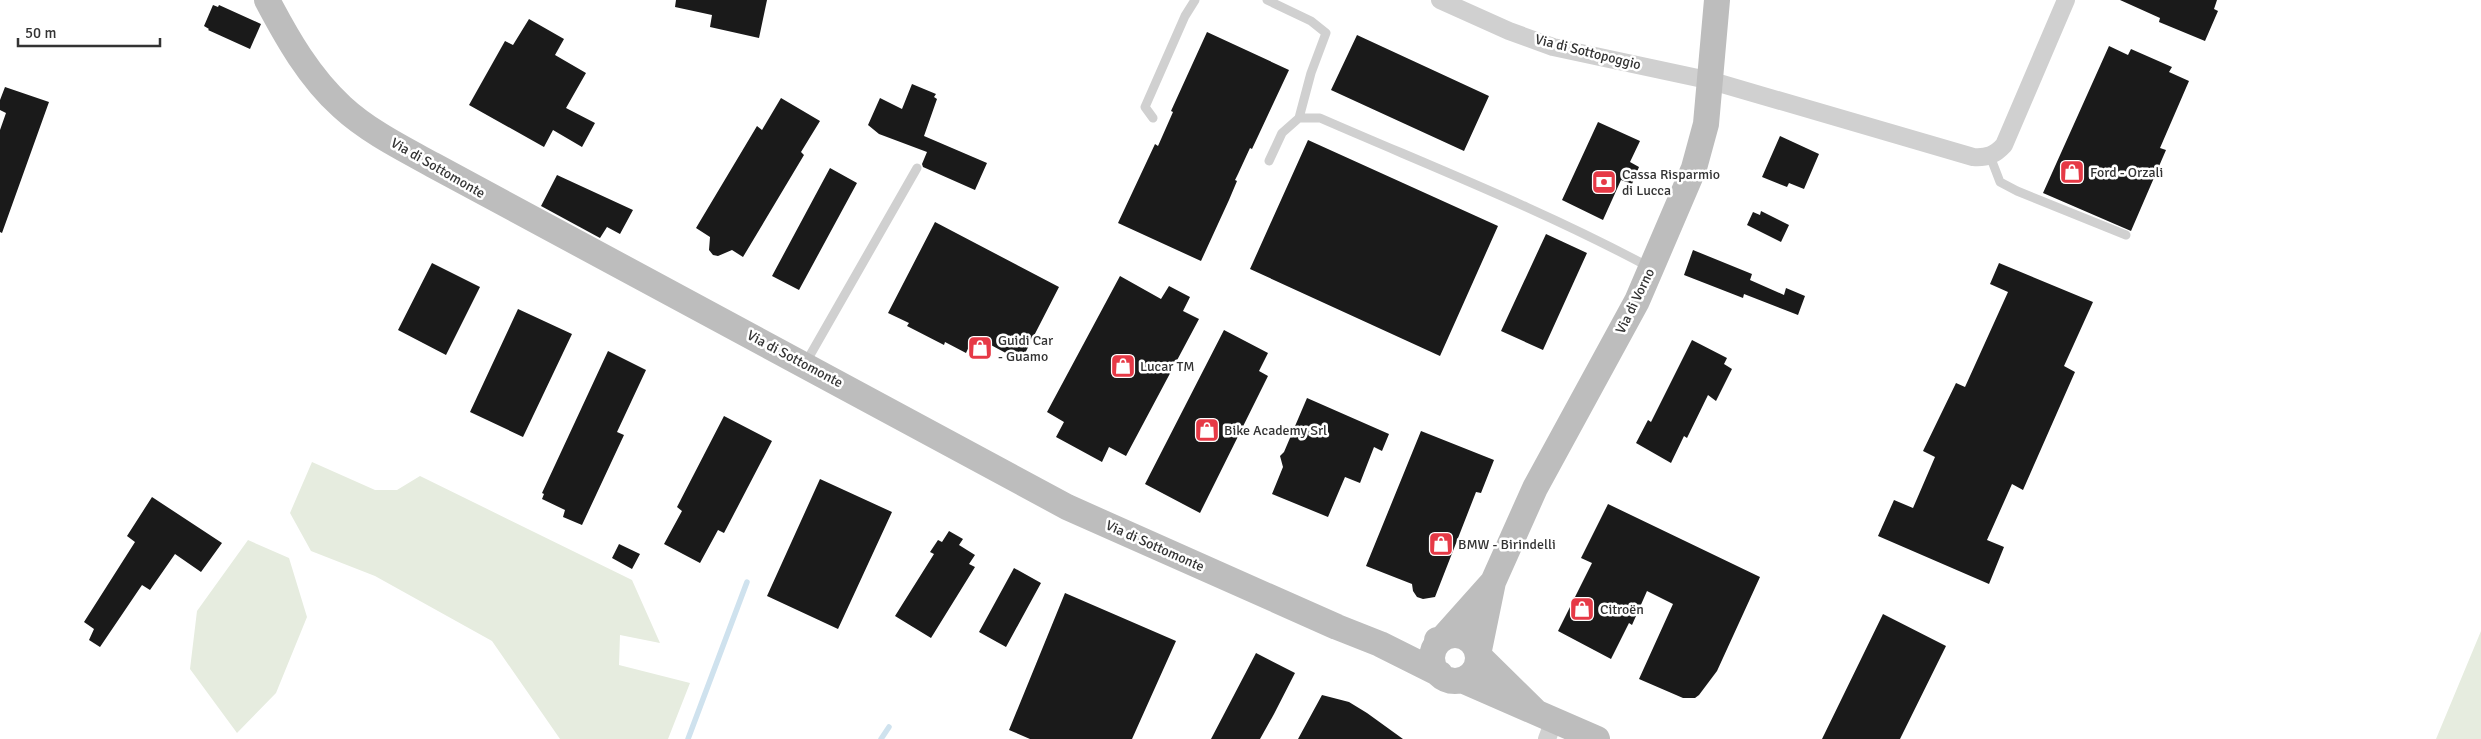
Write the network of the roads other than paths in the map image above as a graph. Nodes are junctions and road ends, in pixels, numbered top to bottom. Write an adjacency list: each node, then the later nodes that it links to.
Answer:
1 (266, 0): 15 (main road, Via di Sottomonte)
2 (1194, 0): 8 (lane)
3 (1267, 0): 9 (lane)
4 (1440, 0): 7 (street, Via di Sottopoggio)
5 (1717, 0): 7 (main road, Via di Vorno)
6 (2066, 0): 10 (street)
7 (1712, 81): 10 (street, Via di Sottopoggio); 14 (main road, Via di Vorno)
8 (1153, 118)
9 (1299, 118): 11 (lane); 14 (lane)
10 (1990, 156): 13 (lane)
11 (1269, 161)
12 (916, 168): 15 (lane)
13 (2126, 235)
14 (1652, 269): 16 (main road, Via di Vorno)
15 (805, 365): 18 (main road, Via di Sottomonte)
16 (1493, 582): 17 (main road, Via di Vorno); 19 (main road, Via di Vorno)
17 (1442, 639): 18 (main road, Via di Sottomonte); 19 (main road, Via di Sottomonte); 20 (main road)
18 (1380, 644): 20 (main road, Via di Sottomonte)
19 (1478, 655): 20 (main road); 21 (main road, Via di Sottomonte)
20 (1451, 677): 21 (main road, Via di Sottomonte)
21 (1546, 724): 22 (main road, Via di Sottomonte)
22 (1597, 739)

